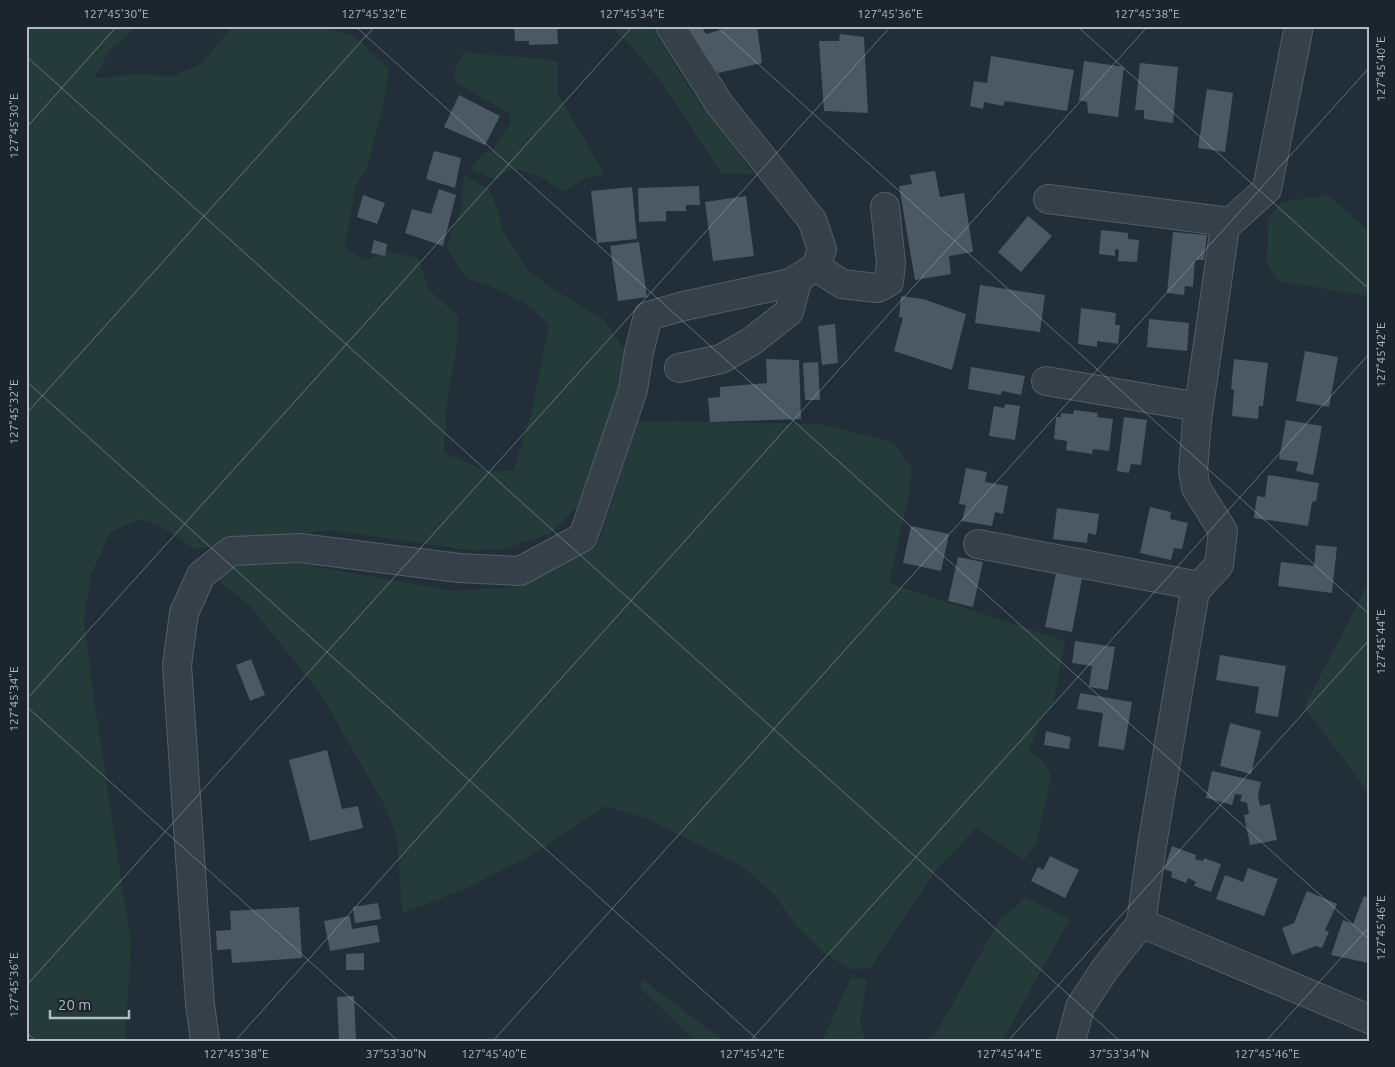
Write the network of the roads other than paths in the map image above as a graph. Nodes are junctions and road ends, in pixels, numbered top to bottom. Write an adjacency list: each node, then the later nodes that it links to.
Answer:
1 (670, 26): 6 (street)
2 (1299, 26): 5 (street)
3 (1048, 199): 5 (street)
4 (885, 208): 6 (street)
5 (1230, 222): 9 (street)
6 (807, 273): 7 (street); 14 (street)
7 (678, 368)
8 (1046, 381): 9 (street)
9 (1199, 407): 11 (street)
10 (978, 544): 11 (street)
11 (1199, 586): 12 (street)
12 (1141, 923): 13 (street); 15 (street)
13 (1369, 1019)
14 (205, 1041)
15 (1071, 1041)

